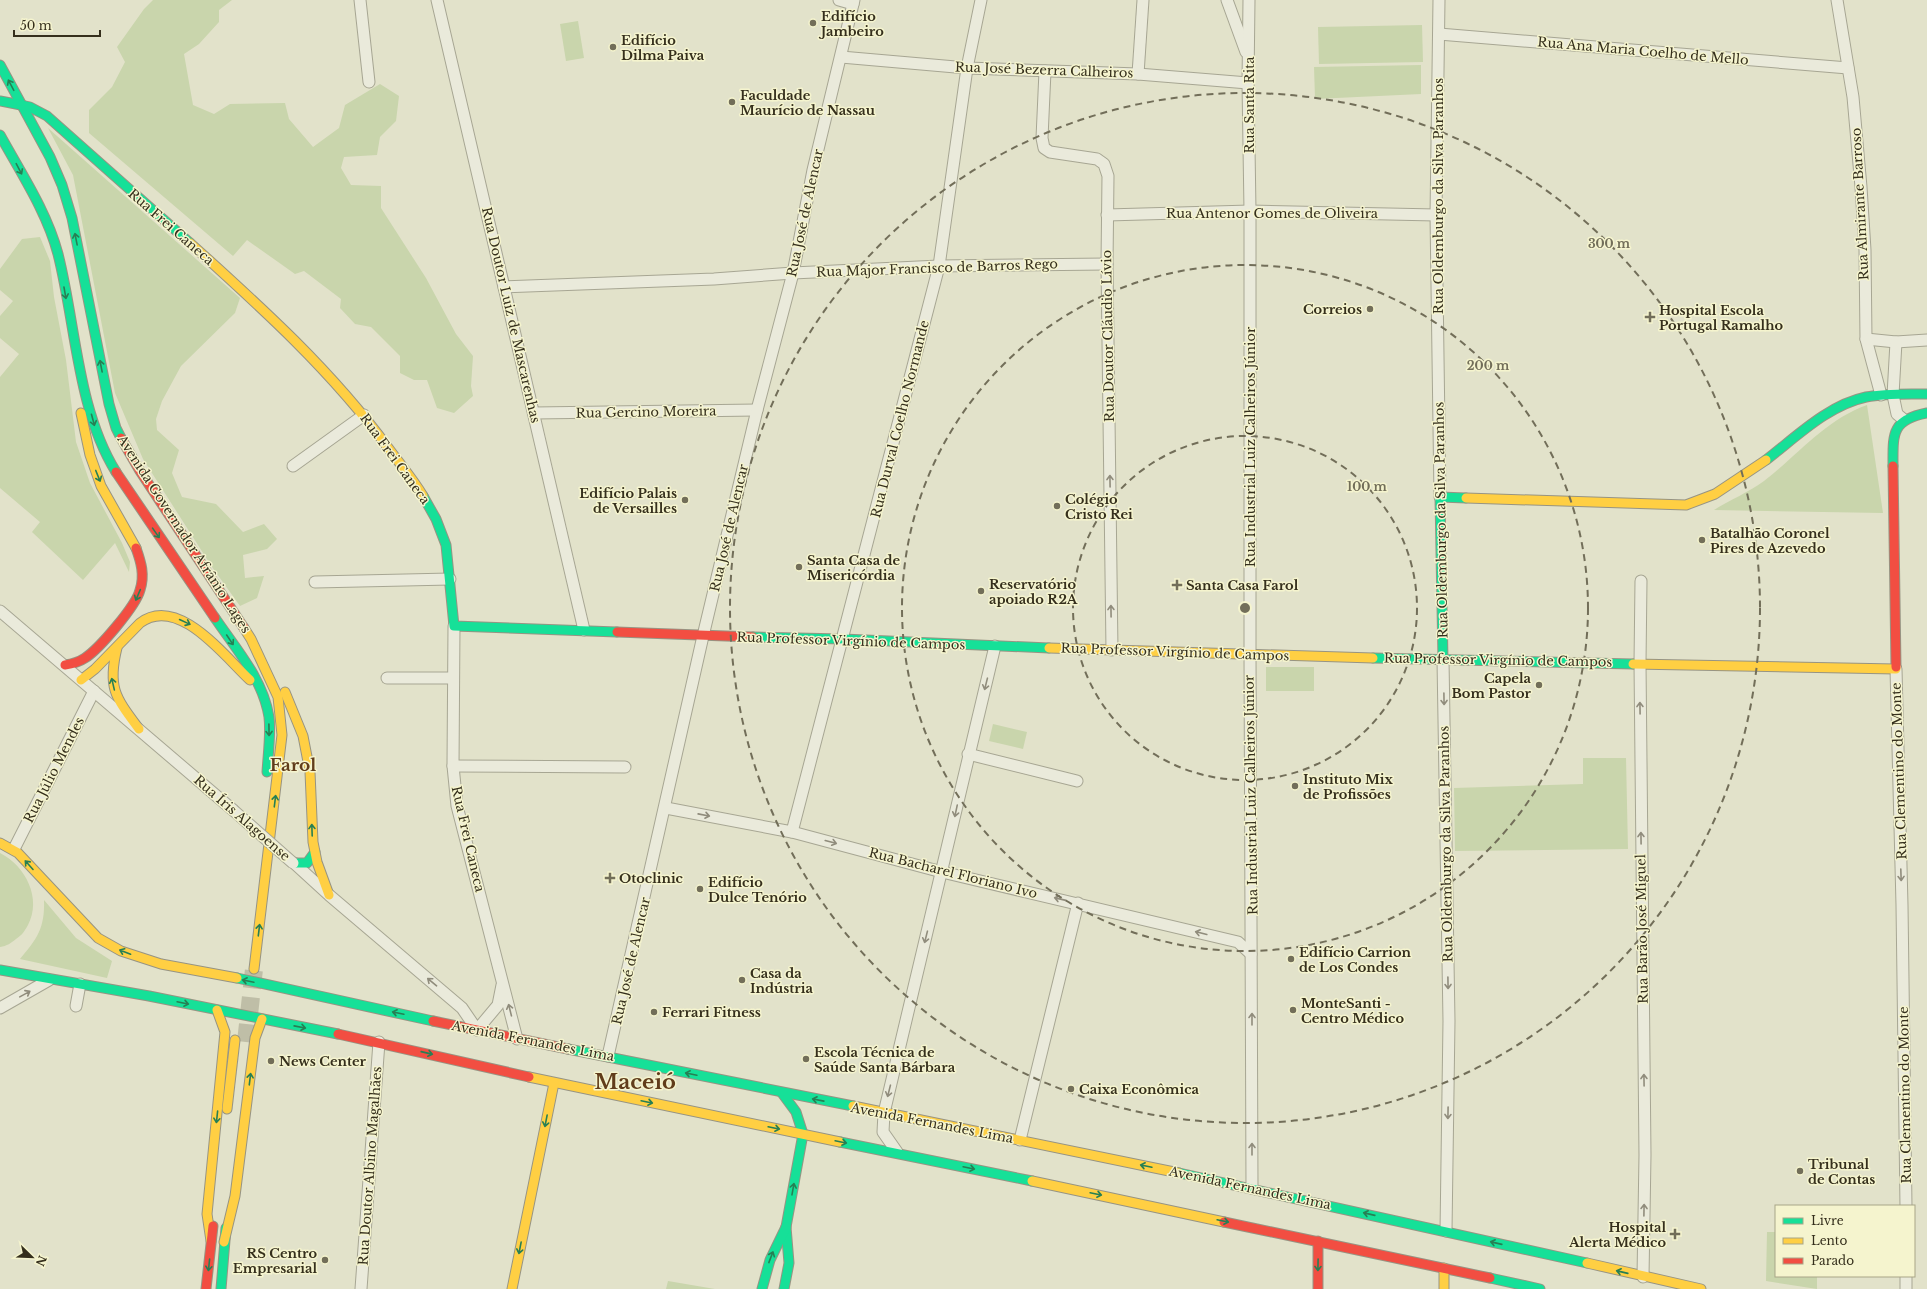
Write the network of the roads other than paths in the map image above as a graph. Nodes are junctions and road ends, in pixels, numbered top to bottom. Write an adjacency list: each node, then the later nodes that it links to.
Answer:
1 (360, 0): 19 (street)
2 (437, 0): 31 (street, Rua Doutor Luiz de Mascarenhas)
3 (839, 0): 10 (street)
4 (981, 0): 15 (street, Rua Durval Coelho Normande)
5 (1143, 0): 18 (street)
6 (1227, 0): 13 (street)
7 (1249, 0): 13 (street, Rua Santa Rita)
8 (1438, 0): 11 (street, Rua Oldemburgo da Silva Paranhos)
9 (1837, 0): 16 (street, Rua Almirante Barroso)
10 (853, 2): 12 (street, Rua José de Alencar)
11 (1439, 34): 16 (street, Rua Ana Maria Coelho de Mello); 27 (street, Rua Oldemburgo da Silva Paranhos)
12 (841, 56): 15 (street, Rua José Bezerra Calheiros); 30 (street, Rua José de Alencar)
13 (1249, 60): 20 (street, Rua Santa Rita)
14 (0, 65): 22 (main road, Avenida Governador Afrânio Lages, one-way to 14)
15 (966, 68): 17 (street, Rua José Bezerra Calheiros); 29 (street, Rua Durval Coelho Normande)
16 (1848, 68): 32 (street, Rua Almirante Barroso)
17 (1045, 71): 18 (street, Rua José Bezerra Calheiros); 26 (street, Rua Doutor Cláudio Lívio)
18 (1138, 74): 20 (street, Rua José Bezerra Calheiros)
19 (369, 82)
20 (1248, 83): 25 (street, Rua Santa Rita)
21 (0, 101): 22 (main road, Rua Frei Caneca)
22 (21, 105): 42 (main road, Rua Frei Caneca); 53 (main road, Avenida Governador Afrânio Lages, one-way to 22)
23 (0, 135): 24 (main road, Avenida Governador Afrânio Lages)
24 (5, 152): 35 (main road, Avenida Governador Afrânio Lages, one-way to 35)
25 (1250, 211): 26 (street, Rua Antenor Gomes de Oliveira); 27 (street, Rua Antenor Gomes de Oliveira); 58 (street, Rua Industrial Luiz Calheiros Júnior)
26 (1107, 215): 28 (street, Rua Doutor Cláudio Lívio)
27 (1436, 215): 45 (street, Rua Oldemburgo da Silva Paranhos)
28 (1107, 264): 29 (street, Rua Major Francisco de Barros Rego); 57 (street, Rua Doutor Cláudio Lívio, one-way to 28)
29 (939, 266): 30 (street, Rua Major Francisco de Barros Rego); 54 (street, Rua Durval Coelho Normande)
30 (793, 273): 31 (street, Rua Major Francisco de Barros Rego); 39 (street, Rua José de Alencar)
31 (504, 287): 40 (street, Rua Doutor Luiz de Mascarenhas)
32 (1866, 339): 34 (street); 37 (street, Rua Almirante Barroso)
33 (1927, 340): 34 (street)
34 (1896, 342): 38 (street)
35 (78, 356): 61 (main road, one-way to 61); 67 (main road, Avenida Governador Afrânio Lages, one-way to 67)
36 (1927, 394): 38 (main road)
37 (1881, 395): 38 (main road); 45 (main road)
38 (1893, 395): 43 (street)
39 (757, 410): 40 (street, Rua Gercino Moreira); 52 (street, Rua José de Alencar)
40 (534, 413): 51 (street, Rua Doutor Luiz de Mascarenhas)
41 (1927, 413): 43 (main road)
42 (364, 415): 44 (street); 46 (main road, Rua Frei Caneca)
43 (1903, 419): 62 (main road, Rua Clementino do Monte)
44 (293, 466)
45 (1440, 498): 59 (main road, Rua Oldemburgo da Silva Paranhos)
46 (450, 579): 48 (street); 50 (main road, Rua Frei Caneca)
47 (1642, 581): 60 (street, Rua Barão José Miguel)
48 (315, 582)
49 (0, 611): 61 (street, Rua Íris Alagoense)
50 (454, 626): 51 (main road, Rua Professor Virgínio de Campos); 64 (street, Rua Frei Caneca)
51 (584, 630): 52 (main road, Rua Professor Virgínio de Campos)
52 (703, 636): 54 (main road, Rua Professor Virgínio de Campos); 74 (street, Rua José de Alencar)
53 (251, 639): 79 (main road, one-way to 53); 88 (main road, Avenida Governador Afrânio Lages, one-way to 53)
54 (843, 639): 55 (main road, Rua Professor Virgínio de Campos); 76 (street, Rua Durval Coelho Normande)
55 (995, 646): 57 (main road, Rua Professor Virgínio de Campos); 69 (street, one-way to 69)
56 (117, 647): 65 (main road); 67 (main road, one-way to 67); 68 (main road, one-way to 56)
57 (1112, 650): 58 (main road, Rua Professor Virgínio de Campos)
58 (1250, 654): 59 (main road, Rua Professor Virgínio de Campos); 85 (street, Rua Industrial Luiz Calheiros Júnior)
59 (1443, 660): 60 (main road, Rua Professor Virgínio de Campos); 112 (street, Rua Oldemburgo da Silva Paranhos, one-way to 112)
60 (1640, 663): 62 (main road, Rua Professor Virgínio de Campos); 117 (street, Rua Barão José Miguel, one-way to 60)
61 (65, 665): 65 (street, Rua Íris Alagoense)
62 (1896, 668): 110 (street, Rua Clementino do Monte, one-way to 110)
63 (387, 678): 64 (street)
64 (454, 678): 70 (street, Rua Frei Caneca)
65 (81, 680): 66 (street, Rua Íris Alagoense)
66 (94, 691): 68 (street, Rua Íris Alagoense); 78 (street, Rua Júlio Mendes)
67 (262, 691): 72 (main road, Avenida Governador Afrânio Lages, one-way to 72)
68 (139, 729): 80 (street, Rua Íris Alagoense, bridge)
69 (968, 754): 73 (street); 81 (street, one-way to 81)
70 (453, 766): 71 (street); 91 (street, Rua Frei Caneca)
71 (625, 767)
72 (266, 781)
73 (1077, 781)
74 (666, 808): 76 (street, Rua Bacharel Floriano Ivo, one-way to 76); 102 (street, Rua José de Alencar)
75 (262, 820): 84 (main road)
76 (792, 832): 81 (street, Rua Bacharel Floriano Ivo, one-way to 81)
77 (0, 843): 78 (main road)
78 (14, 849): 97 (main road, Avenida Fernandes Lima, one-way to 78)
79 (315, 852): 80 (main road); 82 (main road)
80 (293, 862): 82 (street, Rua Íris Alagoense)
81 (942, 872): 83 (street, Rua Bacharel Floriano Ivo, one-way to 81); 105 (street, one-way to 105)
82 (329, 895): 97 (street, Rua Íris Alagoense, one-way to 82)
83 (1078, 903): 86 (street, Rua Bacharel Floriano Ivo, one-way to 83); 107 (street)
84 (250, 922)
85 (1252, 929): 86 (street); 87 (street, Rua Industrial Luiz Calheiros Júnior)
86 (1238, 942): 87 (street, Rua Bacharel Floriano Ivo)
87 (1252, 954): 109 (street, Rua Industrial Luiz Calheiros Júnior, one-way to 87)
88 (254, 969)
89 (0, 970): 90 (main road)
90 (49, 980): 92 (main road); 94 (street, one-way to 90)
91 (503, 981): 97 (street, Rua Frei Caneca); 98 (street, Rua Frei Caneca, one-way to 91)
92 (80, 984): 93 (street); 95 (main road, one-way to 95)
93 (76, 1006)
94 (0, 1008)
95 (217, 1010): 96 (main road); 113 (main road, one-way to 113)
96 (262, 1019): 101 (main road, one-way to 101); 115 (main road, one-way to 96)
97 (477, 1030): 98 (main road, Avenida Fernandes Lima)
98 (517, 1039): 102 (main road, Avenida Fernandes Lima)
99 (235, 1040): 113 (main road)
100 (246, 1042): 115 (main road)
101 (379, 1042): 103 (main road, one-way to 103); 121 (street, Rua Doutor Albino Magalhães)
102 (608, 1056): 104 (main road, Avenida Fernandes Lima, one-way to 102)
103 (554, 1083): 106 (main road, one-way to 106); 122 (main road, one-way to 122)
104 (782, 1093): 105 (main road, Avenida Fernandes Lima, one-way to 104); 106 (main road)
105 (884, 1113): 107 (main road, Avenida Fernandes Lima); 108 (street)
106 (803, 1134): 108 (main road, one-way to 108); 111 (main road, one-way to 106)
107 (1020, 1140): 109 (main road, Avenida Fernandes Lima, one-way to 107)
108 (899, 1154): 114 (main road, one-way to 114)
109 (1252, 1188): 112 (main road, Avenida Fernandes Lima, one-way to 109)
110 (1906, 1205)
111 (786, 1227): 123 (main road, one-way to 111); 124 (main road)
112 (1446, 1231): 117 (main road, Avenida Fernandes Lima, one-way to 112)
113 (211, 1240): 119 (main road, one-way to 119)
114 (1318, 1241): 116 (main road); 125 (main road, one-way to 125)
115 (224, 1242): 120 (main road)
116 (1444, 1268): 126 (main road); 127 (main road)
117 (1643, 1277): 128 (main road, Avenida Fernandes Lima)
118 (1906, 1277): 129 (street)
119 (206, 1289)
120 (220, 1289)
121 (361, 1289)
122 (512, 1289)
123 (762, 1289)
124 (784, 1289)
125 (1318, 1289)
126 (1444, 1289)
127 (1540, 1289)
128 (1702, 1289)
129 (1906, 1289)

